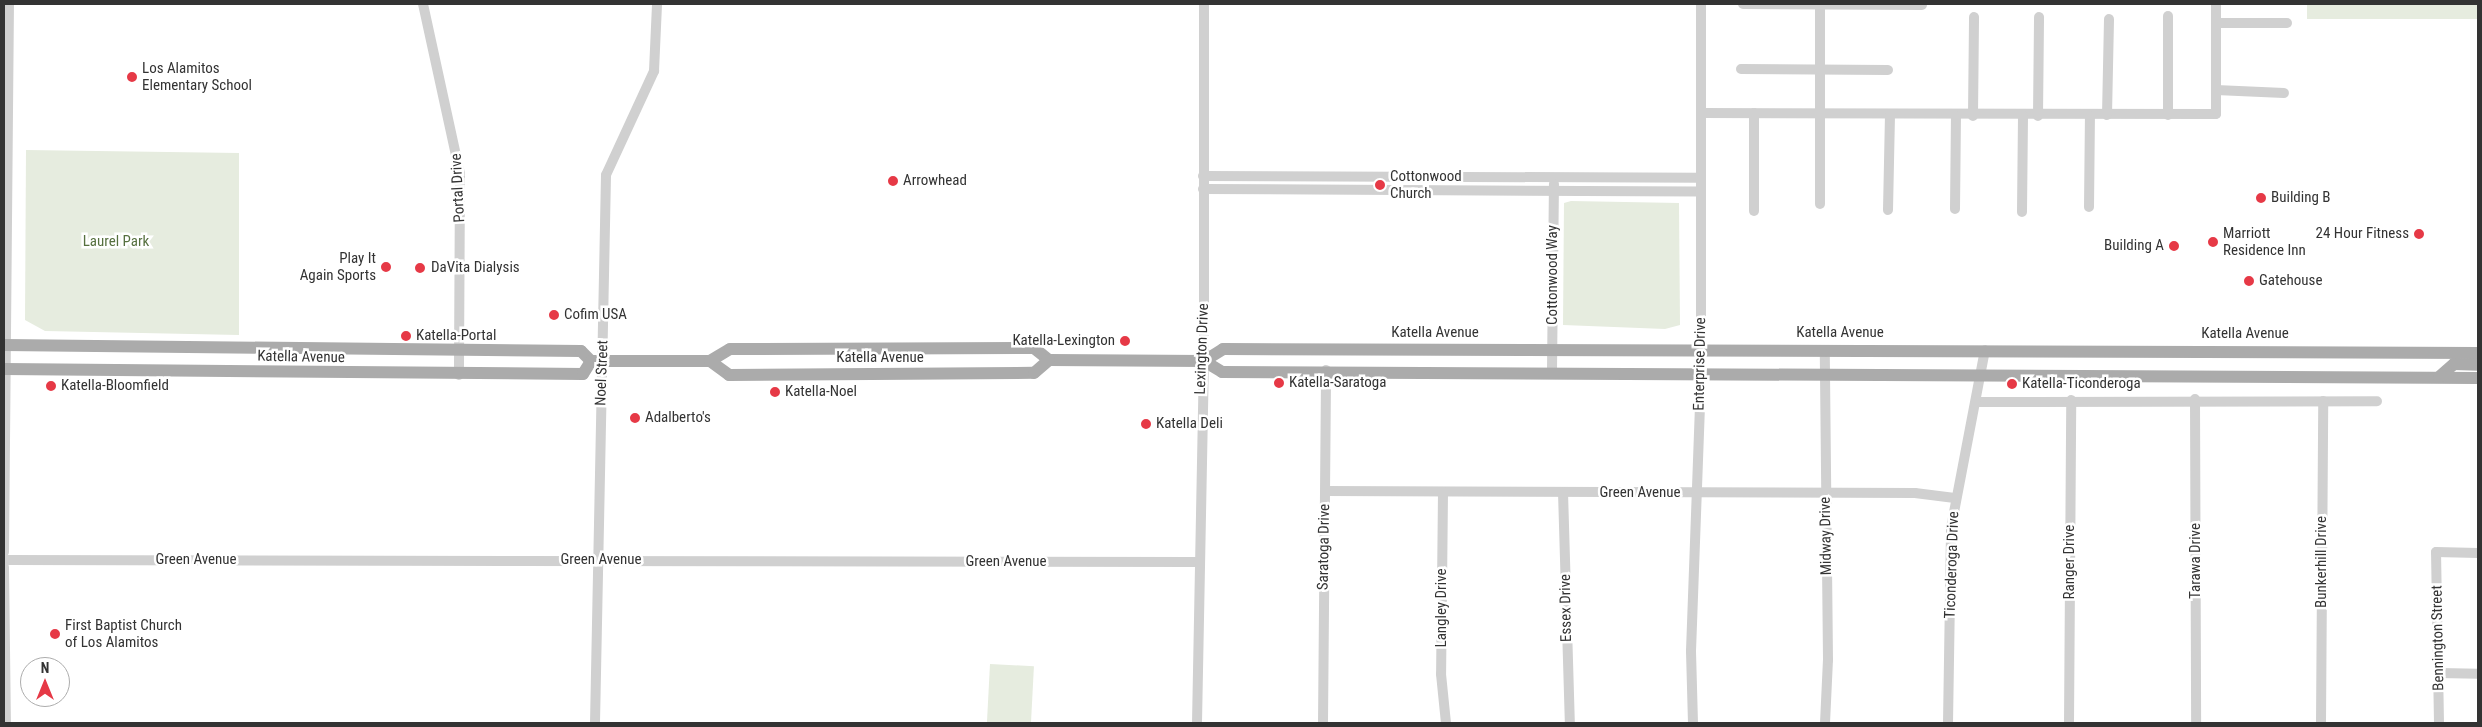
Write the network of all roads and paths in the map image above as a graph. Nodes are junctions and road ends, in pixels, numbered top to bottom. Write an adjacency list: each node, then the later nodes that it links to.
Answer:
1 (9, 4): 32 (street)
2 (423, 4): 50 (street, Portal Drive)
3 (657, 4): 53 (street, Noel Street)
4 (1204, 4): 33 (street, Lexington Drive)
5 (1701, 4): 21 (street, Enterprise Drive)
6 (1743, 4): 7 (street)
7 (1820, 4): 9 (street); 17 (street)
8 (2216, 4): 14 (street)
9 (1922, 5)
10 (2168, 16): 26 (street)
11 (1974, 17): 28 (street)
12 (2038, 17): 30 (street)
13 (2109, 19): 25 (street)
14 (2216, 23): 15 (street); 19 (street)
15 (2287, 23)
16 (1741, 69): 17 (street)
17 (1820, 69): 18 (street); 23 (street)
18 (1888, 70)
19 (2216, 90): 20 (street); 26 (street)
20 (2284, 93)
21 (1702, 113): 22 (street); 35 (street, Enterprise Drive)
22 (1754, 113): 23 (street); 43 (street)
23 (1820, 113): 24 (street); 39 (street)
24 (1890, 115): 27 (street); 42 (street)
25 (2107, 115): 26 (street); 31 (street)
26 (2168, 115)
27 (1956, 116): 28 (street); 41 (street)
28 (1973, 116): 29 (street)
29 (2023, 116): 30 (street); 44 (street)
30 (2038, 116): 31 (street)
31 (2090, 116): 40 (street)
32 (6, 141): 45 (street)
33 (1204, 176): 34 (street); 36 (street, Lexington Drive)
34 (1554, 178): 35 (street); 37 (street, Cottonwood Way)
35 (1700, 178): 38 (street, Enterprise Drive)
36 (1203, 189): 37 (street); 55 (street, Lexington Drive)
37 (1554, 191): 38 (street); 46 (street, Cottonwood Way)
38 (1700, 192): 47 (street, Enterprise Drive)
39 (1820, 204)
40 (2089, 207)
41 (1955, 209)
42 (1888, 210)
43 (1754, 211)
44 (2022, 212)
45 (5, 345): 50 (main road, Katella Avenue); 57 (street)
46 (1553, 349): 47 (main road, Katella Avenue); 55 (main road, Katella Avenue); 59 (street, Cottonwood Way)
47 (1701, 350): 48 (main road, Katella Avenue); 60 (street, Enterprise Drive)
48 (1825, 350): 49 (main road, Katella Avenue); 61 (street, Midway Drive)
49 (1985, 350): 51 (main road, Katella Avenue); 62 (street, Ticonderoga Drive)
50 (459, 351): 53 (main road, Katella Avenue); 63 (street, Portal Drive)
51 (2478, 353)
52 (1049, 360): 54 (main road, Katella Avenue); 54 (main road, Katella Avenue); 55 (main road, Katella Avenue)
53 (596, 361): 54 (main road, Katella Avenue); 63 (main road, Katella Avenue); 79 (street, Noel Street)
54 (710, 361)
55 (1204, 361): 58 (main road, Katella Avenue); 81 (street, Lexington Drive)
56 (2478, 365): 64 (main road)
57 (5, 369): 63 (main road, Katella Avenue); 77 (street)
58 (1326, 370): 59 (main road, Katella Avenue); 71 (street, Saratoga Drive)
59 (1552, 371): 60 (main road, Katella Avenue)
60 (1701, 372): 61 (main road, Katella Avenue); 74 (street, Enterprise Drive)
61 (1825, 373): 62 (main road, Katella Avenue); 75 (street, Midway Drive)
62 (1982, 374): 64 (main road, Katella Avenue); 70 (street, Ticonderoga Drive)
63 (459, 375)
64 (2440, 377): 65 (main road, Katella Avenue)
65 (2478, 378)
66 (2071, 400): 67 (street); 70 (street); 94 (street, Ranger Drive)
67 (2195, 400): 68 (street); 95 (street, Tarawa Drive)
68 (2323, 401): 69 (street); 96 (street, Bunkerhill Drive)
69 (2377, 401)
70 (1976, 402): 76 (street, Ticonderoga Drive)
71 (1325, 491): 72 (street, Green Avenue); 88 (street, Saratoga Drive)
72 (1443, 492): 73 (street, Green Avenue); 89 (street, Langley Drive)
73 (1563, 492): 74 (street, Green Avenue); 90 (street, Essex Drive)
74 (1697, 493): 75 (street, Green Avenue); 91 (street, Enterprise Drive)
75 (1825, 493): 76 (street, Green Avenue); 92 (street, Midway Drive)
76 (1956, 498): 93 (street, Ticonderoga Drive)
77 (4, 552)
78 (2478, 553): 83 (street, Bennington Street)
79 (600, 559): 80 (street, Green Avenue); 81 (street, Green Avenue); 86 (street, Noel Street)
80 (4, 560)
81 (1198, 562): 87 (street, Lexington Drive)
82 (4, 567): 85 (street)
83 (2439, 673): 84 (street); 97 (street, Bennington Street)
84 (2478, 674)
85 (6, 723)
86 (596, 723)
87 (1197, 723)
88 (1323, 723)
89 (1446, 723)
90 (1570, 723)
91 (1693, 723)
92 (1825, 723)
93 (1948, 723)
94 (2069, 723)
95 (2196, 723)
96 (2321, 723)
97 (2439, 723)

